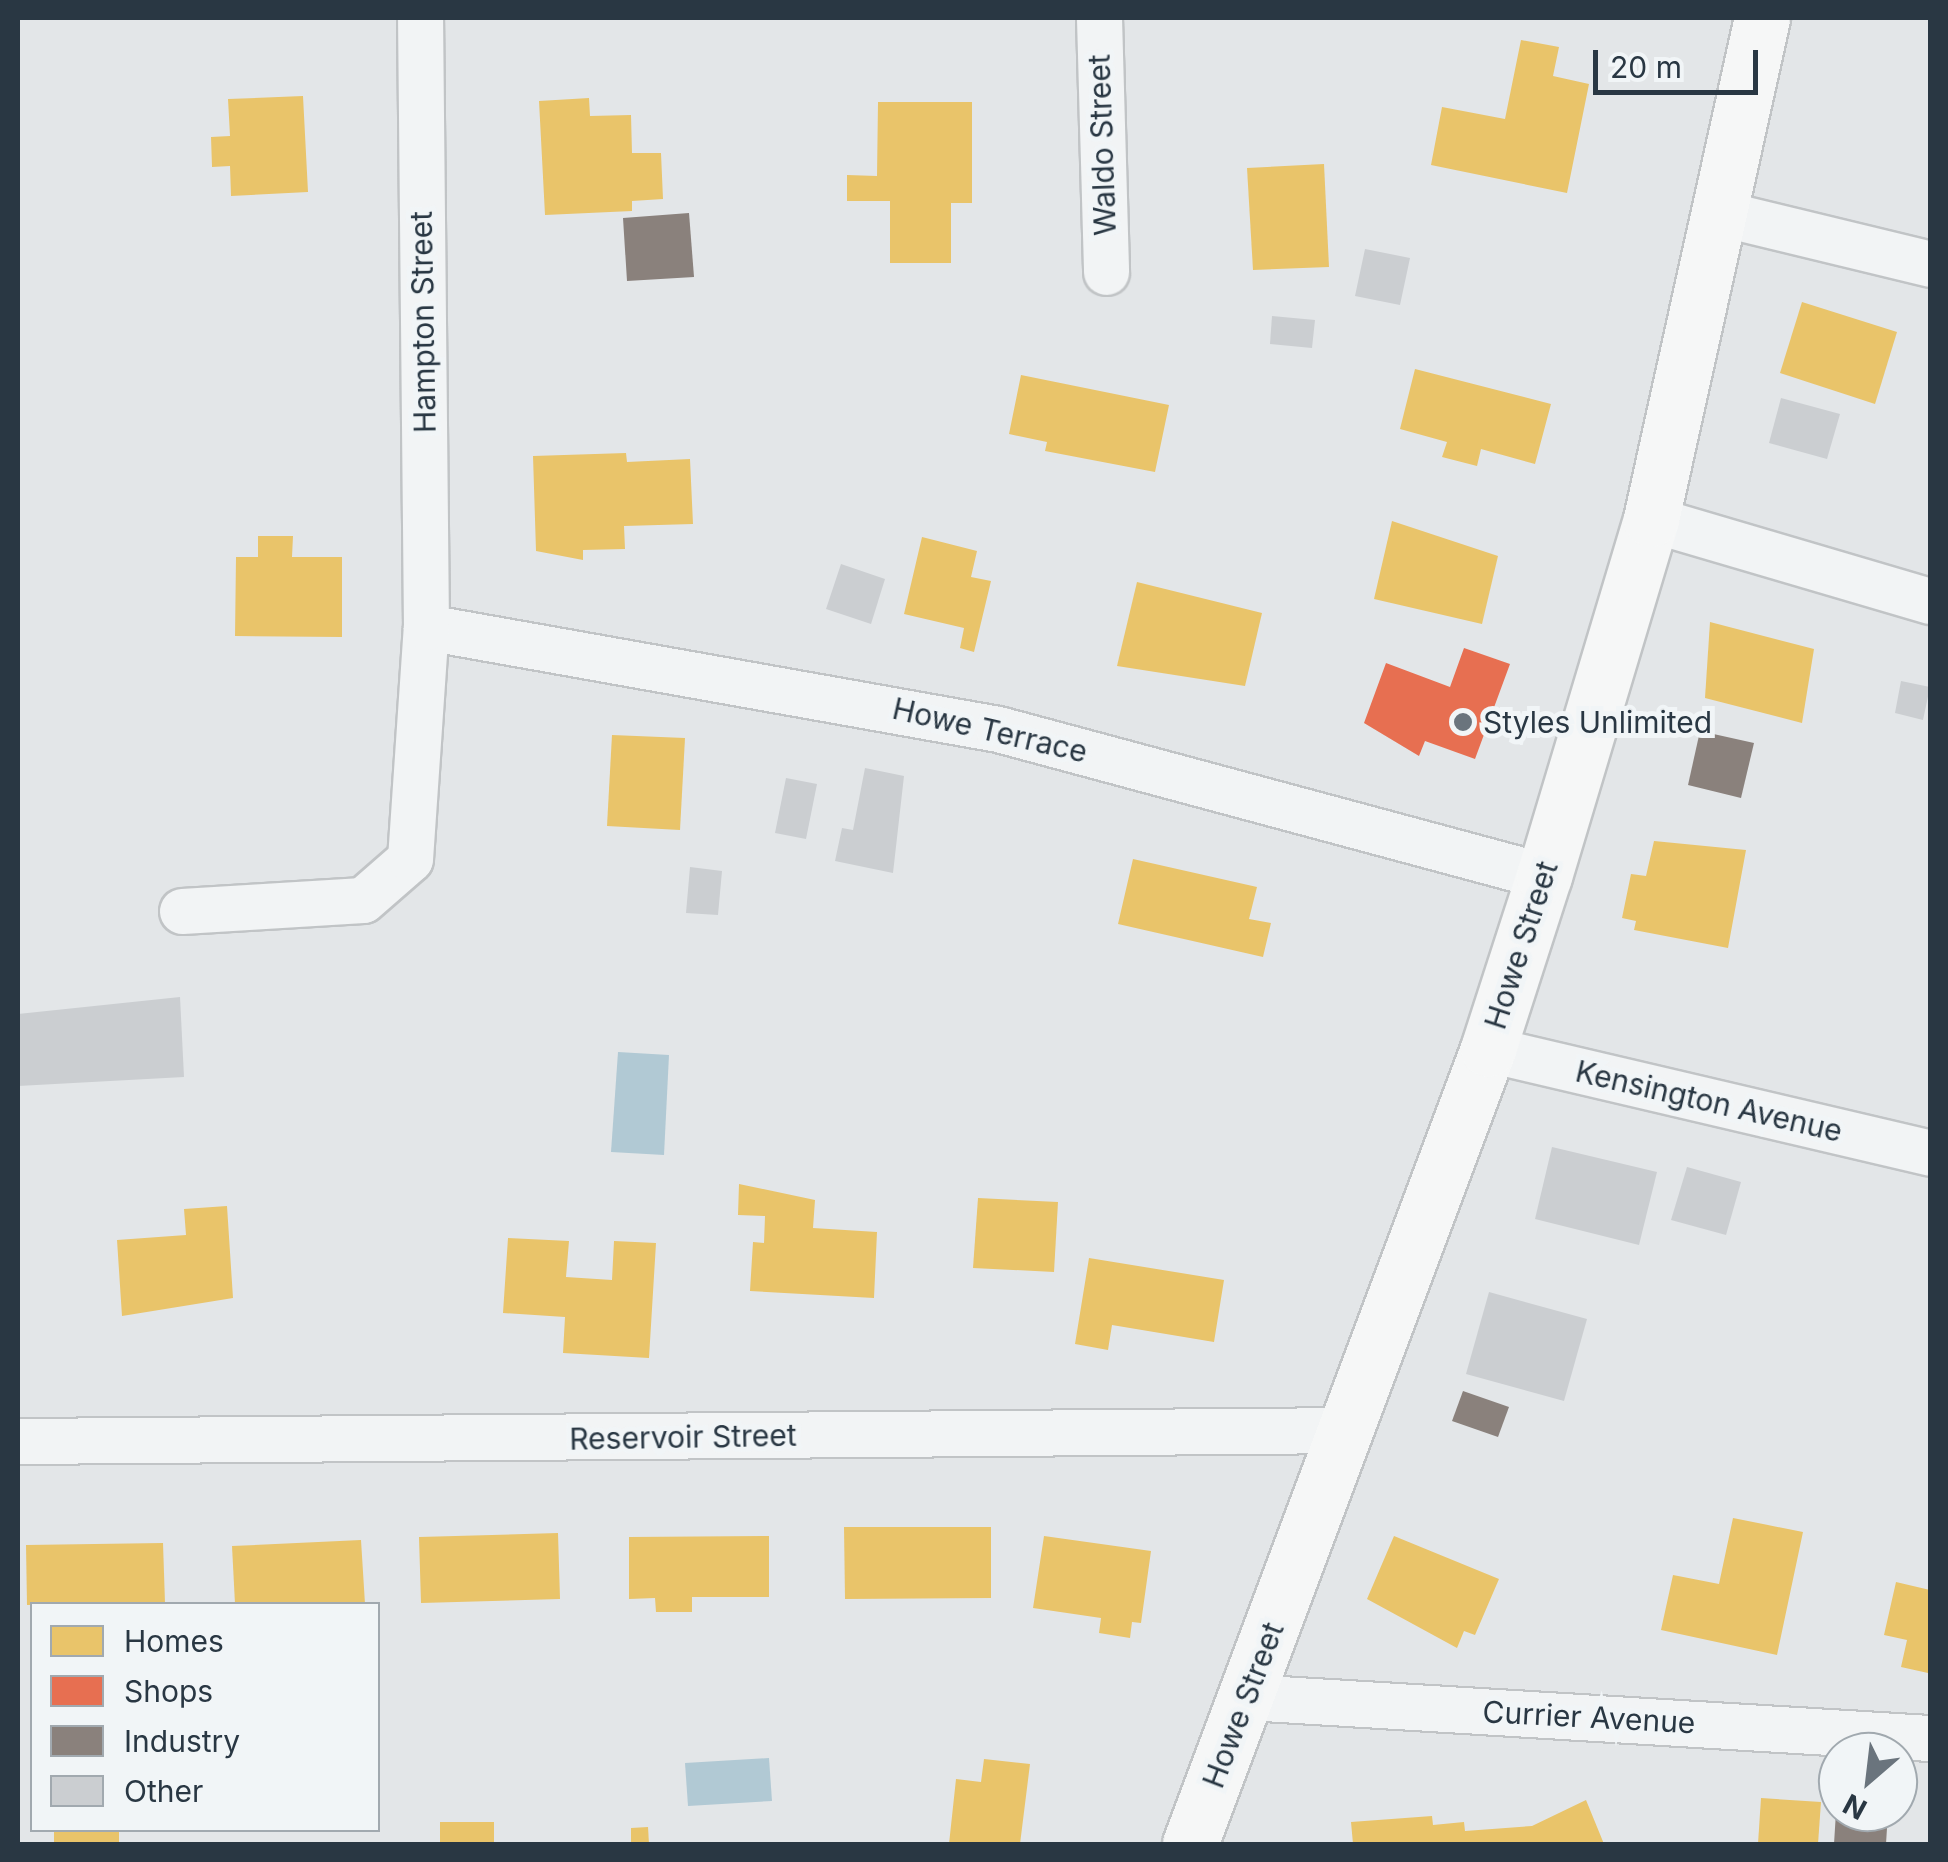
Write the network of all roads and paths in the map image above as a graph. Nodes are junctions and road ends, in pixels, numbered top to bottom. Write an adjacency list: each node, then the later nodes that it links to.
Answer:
1 (420, 18): 9 (street, Hampton Street)
2 (1099, 18): 6 (street, Waldo Street)
3 (1762, 18): 4 (main road, Howe Street)
4 (1724, 214): 5 (street); 7 (main road, Howe Street)
5 (1930, 264)
6 (1106, 272)
7 (1650, 519): 8 (street); 10 (main road, Howe Street)
8 (1930, 602)
9 (426, 627): 10 (street, Howe Terrace); 11 (street, Hampton Street)
10 (1544, 876): 12 (main road, Howe Street)
11 (182, 911)
12 (1488, 1049): 13 (street, Kensington Avenue); 14 (main road, Howe Street)
13 (1930, 1153)
14 (1348, 1430): 15 (street, Reservoir Street); 16 (main road, Howe Street)
15 (18, 1440)
16 (1246, 1697): 17 (street, Currier Avenue); 18 (main road, Howe Street)
17 (1930, 1738)
18 (1190, 1844)

